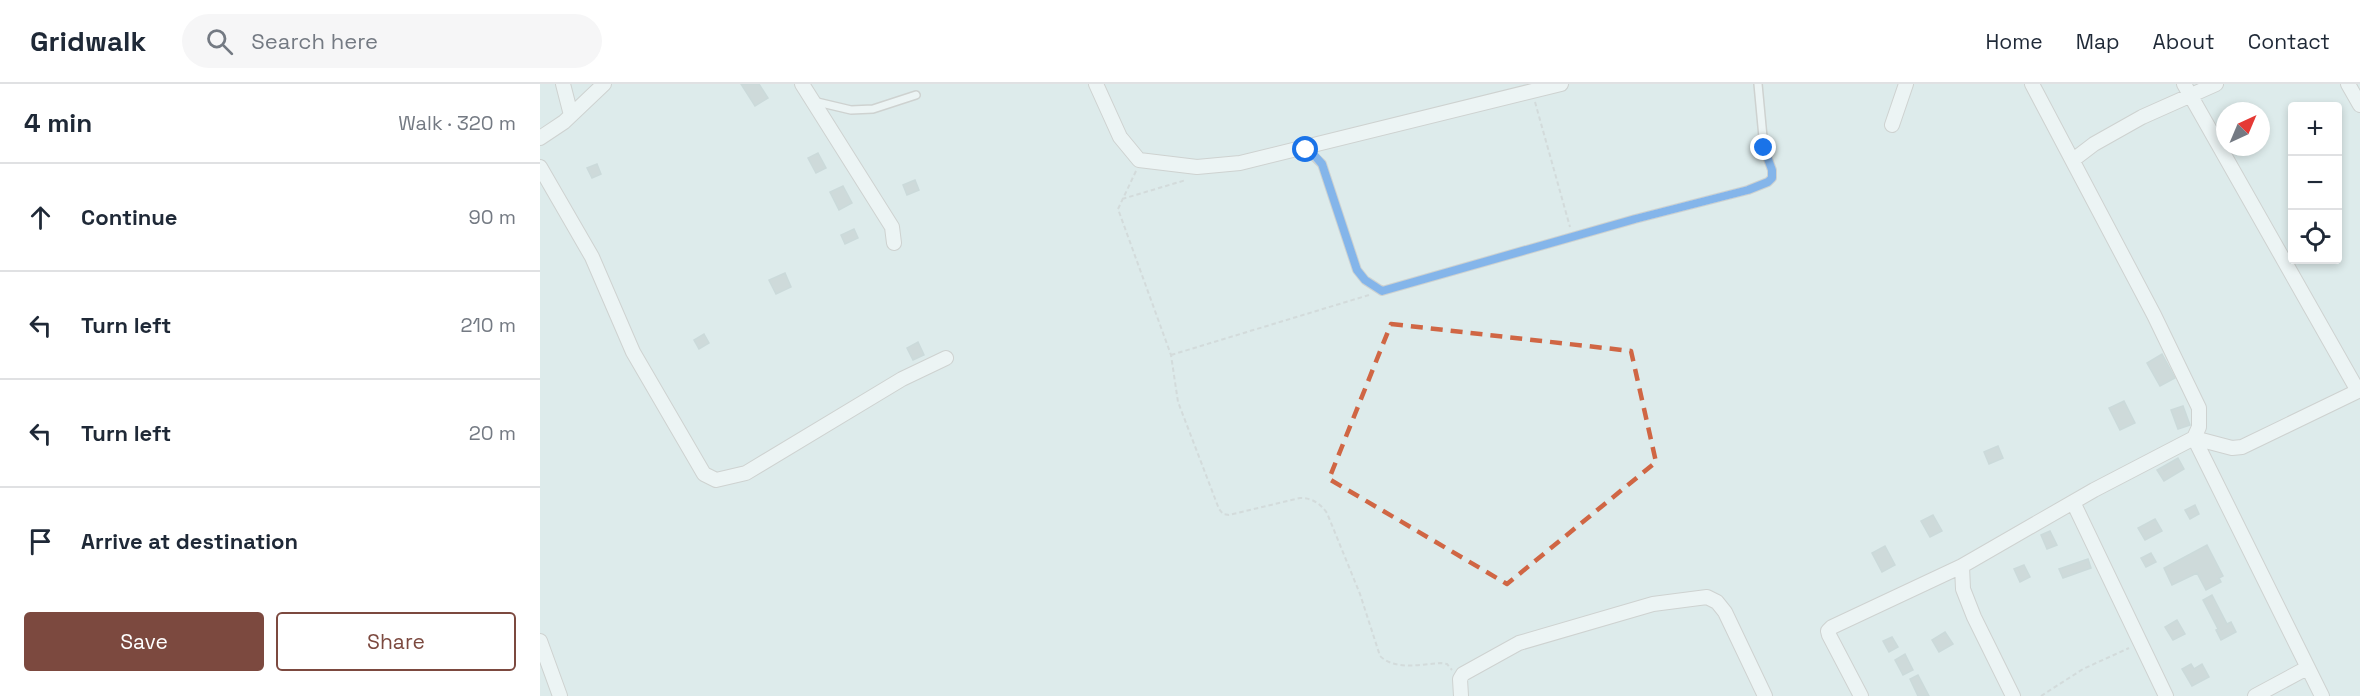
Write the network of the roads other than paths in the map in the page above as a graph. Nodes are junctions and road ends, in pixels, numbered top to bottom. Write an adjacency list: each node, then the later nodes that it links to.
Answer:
1 (563, 84): 16 (street)
2 (604, 84): 16 (street)
3 (802, 84): 14 (street)
4 (1096, 84): 19 (street)
5 (1561, 84): 19 (street)
6 (1758, 84): 19 (lane)
7 (1906, 84): 17 (street)
8 (2032, 84): 20 (street)
9 (2184, 84): 13 (street)
10 (2216, 84): 13 (street)
11 (2348, 84): 15 (street)
12 (916, 95): 14 (lane)
13 (2192, 96): 20 (street); 24 (street)
14 (810, 100): 22 (street)
15 (2360, 105)
16 (571, 115): 18 (street)
17 (1892, 125)
18 (540, 138)
19 (1304, 147)
20 (2073, 160): 25 (street)
21 (540, 166): 23 (street)
22 (894, 243)
23 (946, 358)
24 (2359, 390): 25 (street)
25 (2194, 438): 26 (street); 29 (street)
26 (2073, 502): 27 (street); 35 (street)
27 (1962, 566): 33 (street); 34 (street)
28 (540, 641): 30 (street)
29 (2307, 668): 36 (street); 37 (street)
30 (560, 696)
31 (1461, 696): 32 (street)
32 (1765, 696)
33 (1861, 696)
34 (2013, 696)
35 (2166, 696)
36 (2255, 696)
37 (2322, 696)

